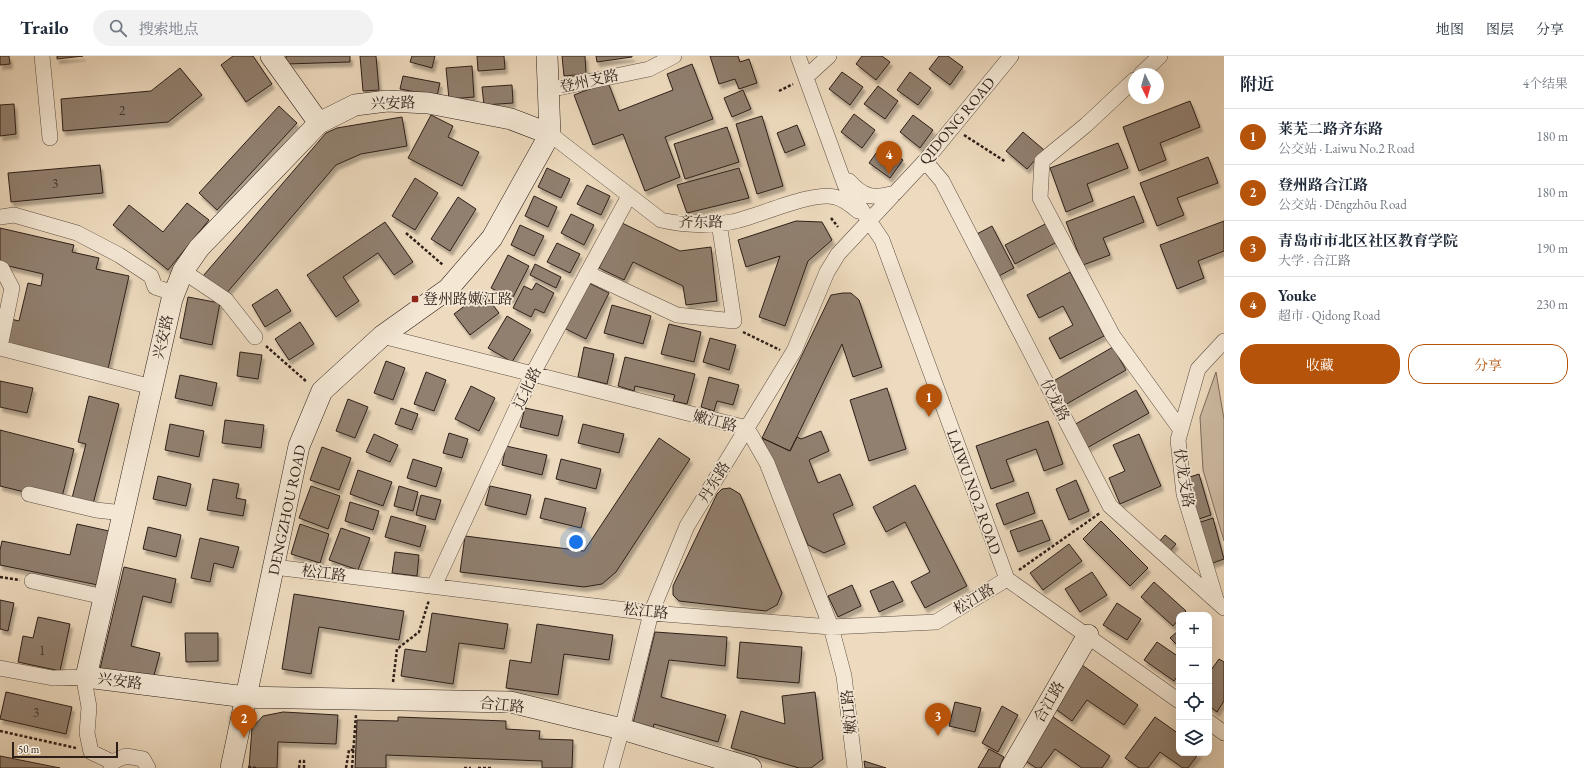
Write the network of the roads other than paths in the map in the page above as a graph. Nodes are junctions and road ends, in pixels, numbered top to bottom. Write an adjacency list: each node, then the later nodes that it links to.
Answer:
1 (42, 56): 15 (street)
2 (271, 56): 13 (street)
3 (547, 56): 12 (street)
4 (674, 56): 12 (street, 登州支路)
5 (798, 56): 10 (street, LAIWU NO.2 ROAD)
6 (828, 56): 10 (street)
7 (1011, 56): 16 (street, QIDONG ROAD)
8 (1160, 56): 9 (street)
9 (1147, 68)
10 (806, 77): 17 (street, LAIWU NO.2 ROAD)
11 (1128, 86): 35 (street)
12 (548, 90): 14 (street)
13 (319, 123): 14 (street, 兴安路); 25 (street, 兴安路)
14 (550, 134): 19 (street, 齐东路); 28 (street, DENGZHOU ROAD)
15 (50, 138)
16 (925, 161): 18 (street, QIDONG ROAD); 43 (street, 伏龙路)
17 (837, 163): 18 (street); 20 (street); 22 (street, LAIWU NO.2 ROAD)
18 (895, 193): 22 (street, QIDONG ROAD)
19 (629, 196): 23 (street, 齐东路); 26 (street, 辽北路)
20 (813, 197): 22 (street, 齐东路); 23 (street, 齐东路)
21 (0, 217): 27 (street)
22 (869, 221): 34 (street, 丹东路); 39 (street, LAIWU NO.2 ROAD)
23 (719, 223): 26 (street)
24 (0, 268): 31 (street)
25 (183, 271): 27 (street, 兴安路); 29 (street)
26 (587, 273): 32 (street, 辽北路)
27 (174, 293): 33 (street, 兴安路)
28 (382, 336): 32 (street, 嫩江路); 38 (street, DENGZHOU ROAD)
29 (255, 337)
30 (1224, 341): 35 (street, 伏龙支路)
31 (0, 347): 33 (street)
32 (532, 375): 34 (street, 嫩江路); 41 (street, 辽北路)
33 (152, 387): 37 (street, 兴安路)
34 (747, 428): 44 (street, 丹东路); 45 (street, 嫩江路)
35 (1181, 430): 43 (street, 伏龙支路)
36 (29, 494): 37 (street)
37 (123, 513): 42 (street, 兴安路)
38 (274, 567): 41 (street, 松江路); 49 (street, DENGZHOU ROAD)
39 (1012, 575): 45 (street, 松江路); 46 (street)
40 (32, 581): 42 (street)
41 (432, 592): 44 (street, 松江路)
42 (104, 597): 48 (street, 兴安路)
43 (1220, 604)
44 (651, 612): 45 (street, 松江路); 52 (street, 丹东路)
45 (831, 627): 59 (street, 嫩江路)
46 (1088, 635): 50 (street); 60 (street, 合江路)
47 (0, 668): 48 (street)
48 (86, 677): 49 (street, 兴安路); 54 (street)
49 (246, 697): 52 (street, 合江路); 56 (street, DENGZHOU ROAD)
50 (1176, 699)
51 (1212, 724): 53 (street)
52 (622, 729): 57 (street, 丹东路); 58 (street, 合江路)
53 (1224, 733)
54 (112, 765): 55 (street)
55 (148, 768)
56 (231, 768)
57 (611, 768)
58 (750, 768)
59 (855, 768)
60 (1011, 768)

